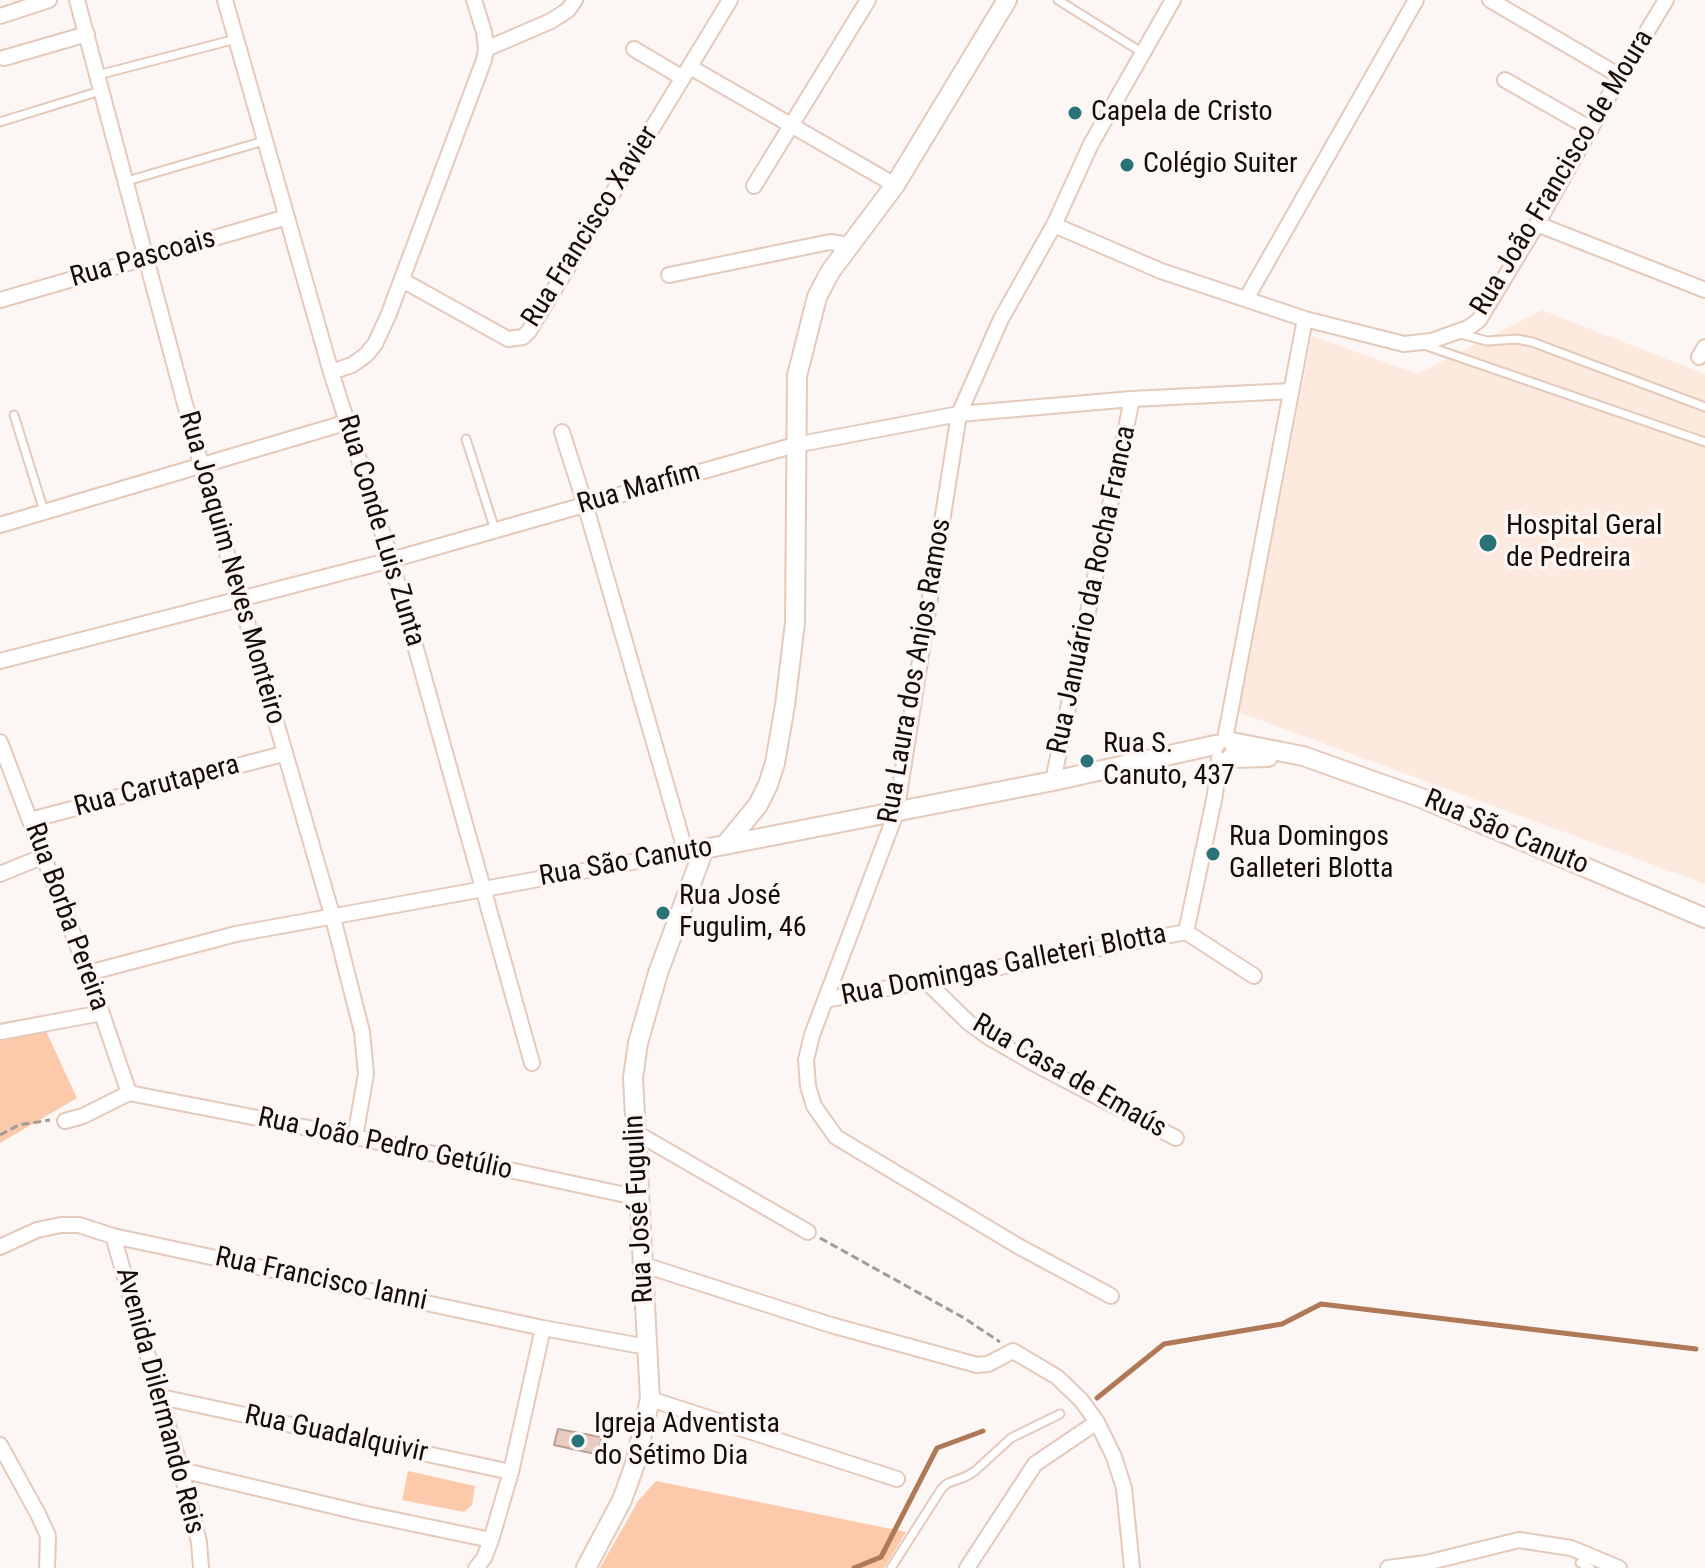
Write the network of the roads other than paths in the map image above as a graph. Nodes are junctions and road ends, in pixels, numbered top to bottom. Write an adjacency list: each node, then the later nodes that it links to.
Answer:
1 (49, 0): 14 (street)
2 (77, 0): 15 (street, Rua Joaquim Neves Monteiro)
3 (225, 0): 16 (street, Rua Conde Luis Zunta)
4 (474, 0): 17 (street)
5 (575, 0): 17 (street)
6 (730, 0): 21 (street, Rua Francisco Xavier)
7 (868, 0): 27 (street)
8 (1007, 0): 31 (street)
9 (1058, 0): 19 (lane)
10 (1173, 0): 19 (street, Rua Laura dos Anjos Ramos)
11 (1416, 0): 41 (street)
12 (1490, 0): 23 (street)
13 (1666, 0): 23 (street, Rua João Francisco de Moura)
14 (0, 16)
15 (87, 34): 20 (street); 22 (street, Rua Joaquim Neves Monteiro)
16 (236, 39): 22 (lane); 29 (street, Rua Conde Luis Zunta)
17 (486, 49): 39 (street)
18 (634, 49): 21 (street)
19 (1143, 53): 35 (street, Rua Laura dos Anjos Ramos)
20 (4, 58)
21 (687, 72): 27 (street); 39 (street, Rua Francisco Xavier)
22 (98, 75): 25 (street, Rua Joaquim Neves Monteiro)
23 (1620, 76): 28 (street, Rua João Francisco de Moura)
24 (1505, 80): 28 (street)
25 (102, 91): 26 (lane); 30 (street, Rua Joaquim Neves Monteiro)
26 (0, 122)
27 (793, 126): 31 (street); 32 (street)
28 (1591, 129): 34 (street, Rua João Francisco de Moura)
29 (264, 141): 30 (lane); 33 (street, Rua Conde Luis Zunta)
30 (127, 181): 37 (street, Rua Joaquim Neves Monteiro)
31 (895, 185): 36 (street)
32 (754, 186)
33 (287, 217): 37 (street, Rua Pascoais); 46 (street, Rua Conde Luis Zunta)
34 (1537, 224): 40 (street); 44 (street, Rua João Francisco de Moura)
35 (1054, 225): 41 (street, Rua João Francisco de Moura); 50 (street, Rua Laura dos Anjos Ramos)
36 (851, 245): 38 (street); 56 (street)
37 (146, 258): 42 (street, Rua Pascoais); 57 (street, Rua Joaquim Neves Monteiro)
38 (669, 275)
39 (402, 280): 46 (street)
40 (1705, 290)
41 (1246, 299): 43 (street, Rua João Francisco de Moura)
42 (0, 300)
43 (1305, 319): 45 (street, Rua João Francisco de Moura); 47 (street, Rua Domingas Galleteri Blotta)
44 (1455, 333): 45 (street, Rua João Francisco de Moura); 49 (lane)
45 (1420, 343): 55 (lane)
46 (331, 372): 52 (street, Rua Conde Luis Zunta)
47 (1291, 391): 48 (street, Rua Marfim); 66 (street, Rua Domingas Galleteri Blotta)
48 (1132, 399): 50 (street, Rua Marfim); 68 (street, Rua Januário da Rocha Franca)
49 (1705, 407)
50 (959, 414): 56 (street, Rua Marfim); 69 (street, Rua Laura dos Anjos Ramos)
51 (14, 415): 59 (lane)
52 (348, 422): 57 (street); 62 (street, Rua Conde Luis Zunta)
53 (562, 432): 58 (street)
54 (466, 439): 61 (lane)
55 (1705, 442)
56 (795, 445): 58 (street, Rua Marfim); 71 (street)
57 (201, 464): 59 (street); 63 (street, Rua Joaquim Neves Monteiro)
58 (585, 504): 61 (street, Rua Marfim); 72 (street)
59 (44, 511): 60 (street)
60 (0, 525)
61 (495, 530): 62 (street, Rua Marfim)
62 (391, 560): 63 (street, Rua Marfim); 75 (street, Rua Conde Luis Zunta)
63 (239, 600): 64 (street, Rua Marfim); 67 (street, Rua Joaquim Neves Monteiro)
64 (0, 661)
65 (0, 742): 70 (street, Rua Borba Pereira)
66 (1224, 751): 68 (street, Rua São Canuto); 77 (street, Rua São Canuto); 78 (street, Rua Domingas Galleteri Blotta)
67 (283, 754): 70 (street, Rua Carutapera); 76 (street, Rua Joaquim Neves Monteiro)
68 (1053, 781): 69 (street, Rua São Canuto)
69 (896, 813): 71 (street, Rua São Canuto); 82 (street, Rua Laura dos Anjos Ramos)
70 (30, 820): 73 (street, Rua Borba Pereira)
71 (725, 845): 72 (street, Rua São Canuto)
72 (695, 851): 75 (street, Rua São Canuto); 88 (street, Rua José Fugulin)
73 (44, 856): 74 (street); 79 (street, Rua Borba Pereira)
74 (0, 874)
75 (484, 887): 76 (street, Rua São Canuto); 85 (street, Rua Conde Luis Zunta)
76 (333, 918): 79 (street, Rua São Canuto); 89 (street, Rua Joaquim Neves Monteiro)
77 (1705, 918)
78 (1186, 932): 80 (street); 81 (street, Rua Domingas Galleteri Blotta)
79 (88, 973): 83 (street, Rua Borba Pereira)
80 (1254, 976)
81 (927, 982): 82 (street, Rua Domingas Galleteri Blotta); 90 (street, Rua Casa de Emaús)
82 (825, 1000): 96 (street, Rua Laura dos Anjos Ramos)
83 (102, 1013): 84 (street); 86 (street, Rua Borba Pereira)
84 (0, 1032)
85 (532, 1063)
86 (129, 1093): 87 (street); 89 (street, Rua João Pedro Getúlio)
87 (65, 1121)
88 (635, 1132): 91 (street, Rua José Fugulin); 92 (street)
89 (355, 1137): 91 (street, Rua João Pedro Getúlio)
90 (1176, 1138)
91 (640, 1198): 95 (street, Rua José Fugulin)
92 (808, 1232)
93 (113, 1236): 94 (street, Rua Francisco Ianni); 97 (street, Rua Francisco Ianni); 99 (street, Avenida Dilermando Reis)
94 (0, 1247)
95 (644, 1265): 98 (street, Rua José Fugulin); 102 (street)
96 (1111, 1296)
97 (543, 1328): 98 (street, Rua Francisco Ianni); 105 (street)
98 (647, 1347): 100 (street, Rua José Fugulin)
99 (161, 1397): 104 (street, Avenida Dilermando Reis); 105 (street, Rua Guadalquivir)
100 (650, 1399): 106 (street); 112 (street, Rua José Fugulin)
101 (1060, 1414): 113 (lane)
102 (1097, 1422): 114 (street); 115 (street)
103 (2, 1453): 109 (street)
104 (181, 1470): 107 (street); 110 (street, Avenida Dilermando Reis)
105 (511, 1472): 107 (street)
106 (897, 1479)
107 (491, 1540): 111 (street)
108 (1580, 1563): 117 (lane)
109 (47, 1568)
110 (201, 1568)
111 (476, 1568)
112 (586, 1568)
113 (891, 1568)
114 (967, 1568)
115 (1132, 1568)
116 (1388, 1568): 118 (street)
117 (1590, 1568)
118 (1619, 1568)

